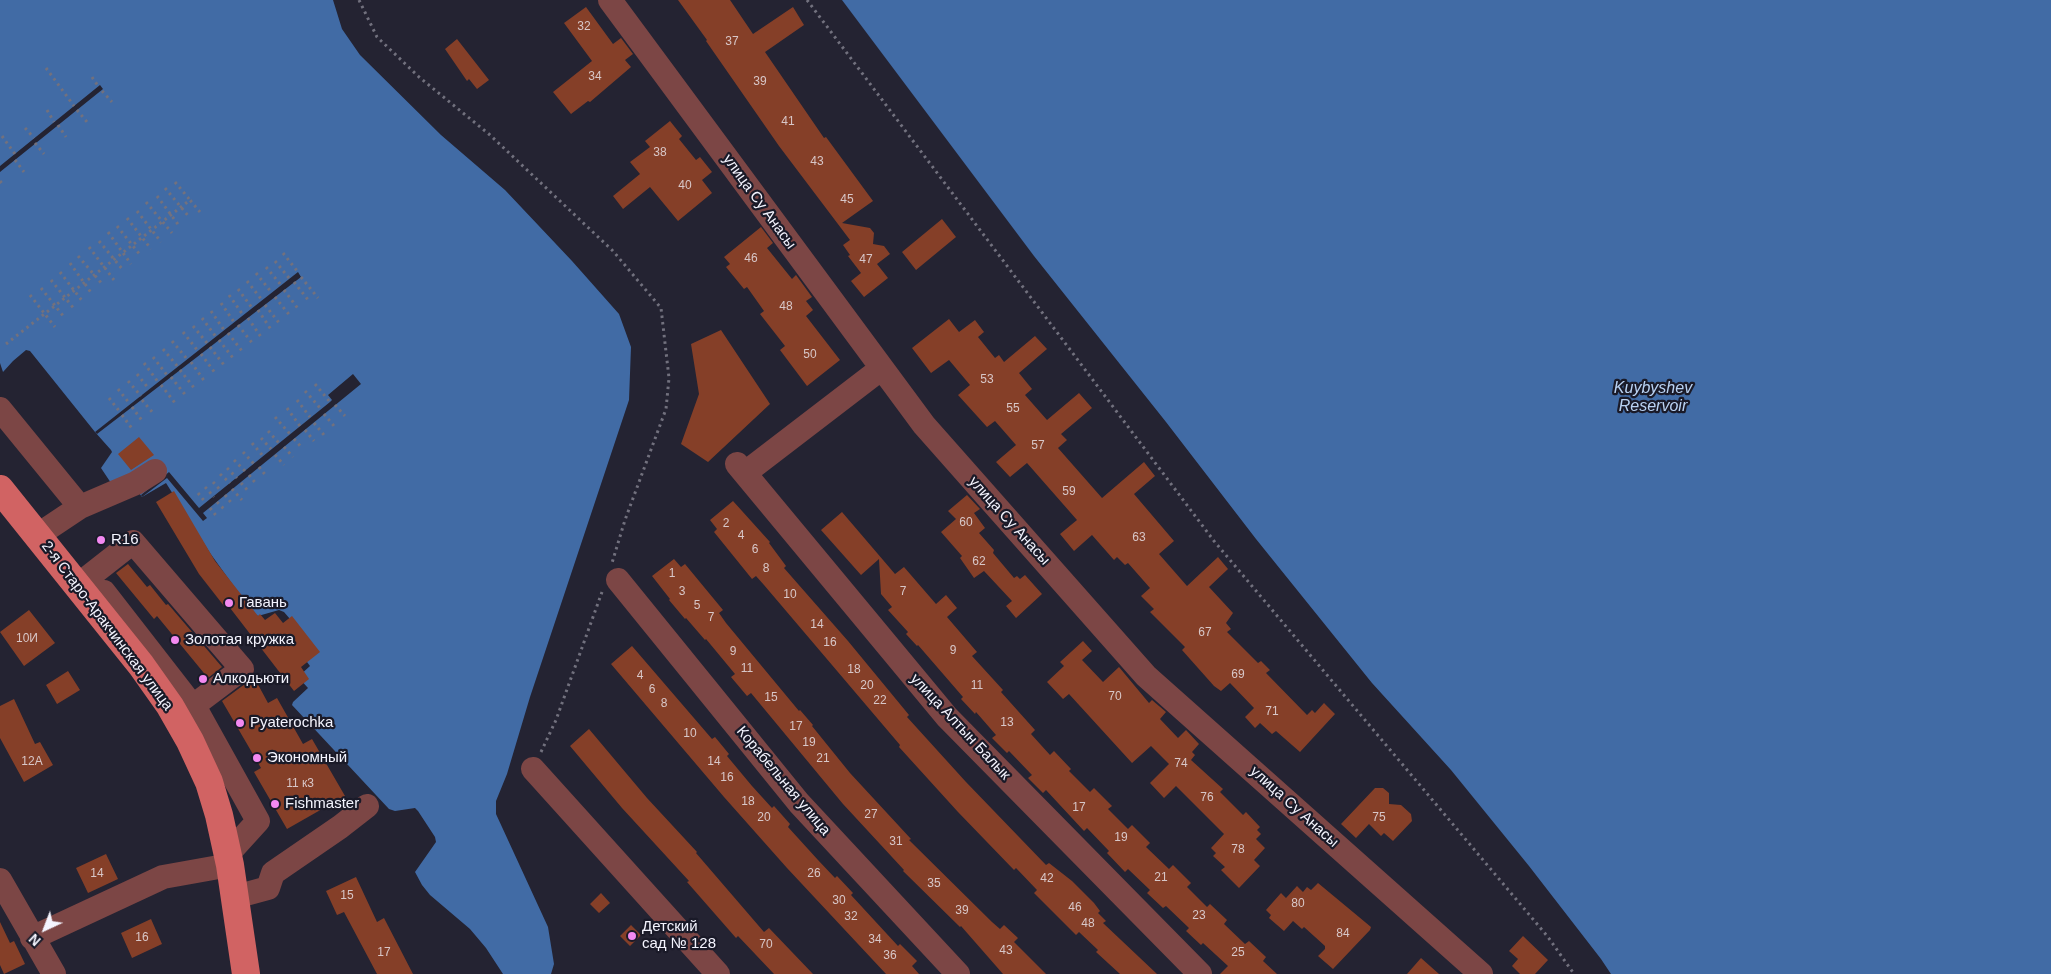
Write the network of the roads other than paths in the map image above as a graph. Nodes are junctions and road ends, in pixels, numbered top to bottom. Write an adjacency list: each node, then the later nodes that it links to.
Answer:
1 (610, 0): 2 (street, улица Су Анасы)
2 (882, 368): 21 (street, улица Алтын Балык); 22 (street, улица Су Анасы)
3 (0, 409): 6 (street)
4 (155, 471): 6 (street)
5 (0, 489): 7 (main road, 2-я Старо-Аракчинская улица)
6 (80, 508): 7 (street)
7 (38, 535): 9 (main road, 2-я Старо-Аракчинская улица)
8 (611, 580): 20 (street, Корабельная улица)
9 (81, 590): 10 (street); 10 (street); 13 (main road, 2-я Старо-Аракчинская улица)
10 (193, 706): 13 (street)
11 (534, 769): 17 (street)
12 (367, 806): 15 (street)
13 (229, 860): 15 (main road, 2-я Старо-Аракчинская улица); 16 (street)
14 (0, 880): 16 (street)
15 (235, 897): 19 (main road, 2-я Старо-Аракчинская улица)
16 (32, 938): 18 (street)
17 (709, 971)
18 (54, 974)
19 (246, 974)
20 (958, 974)
21 (1200, 974)
22 (1481, 974)

